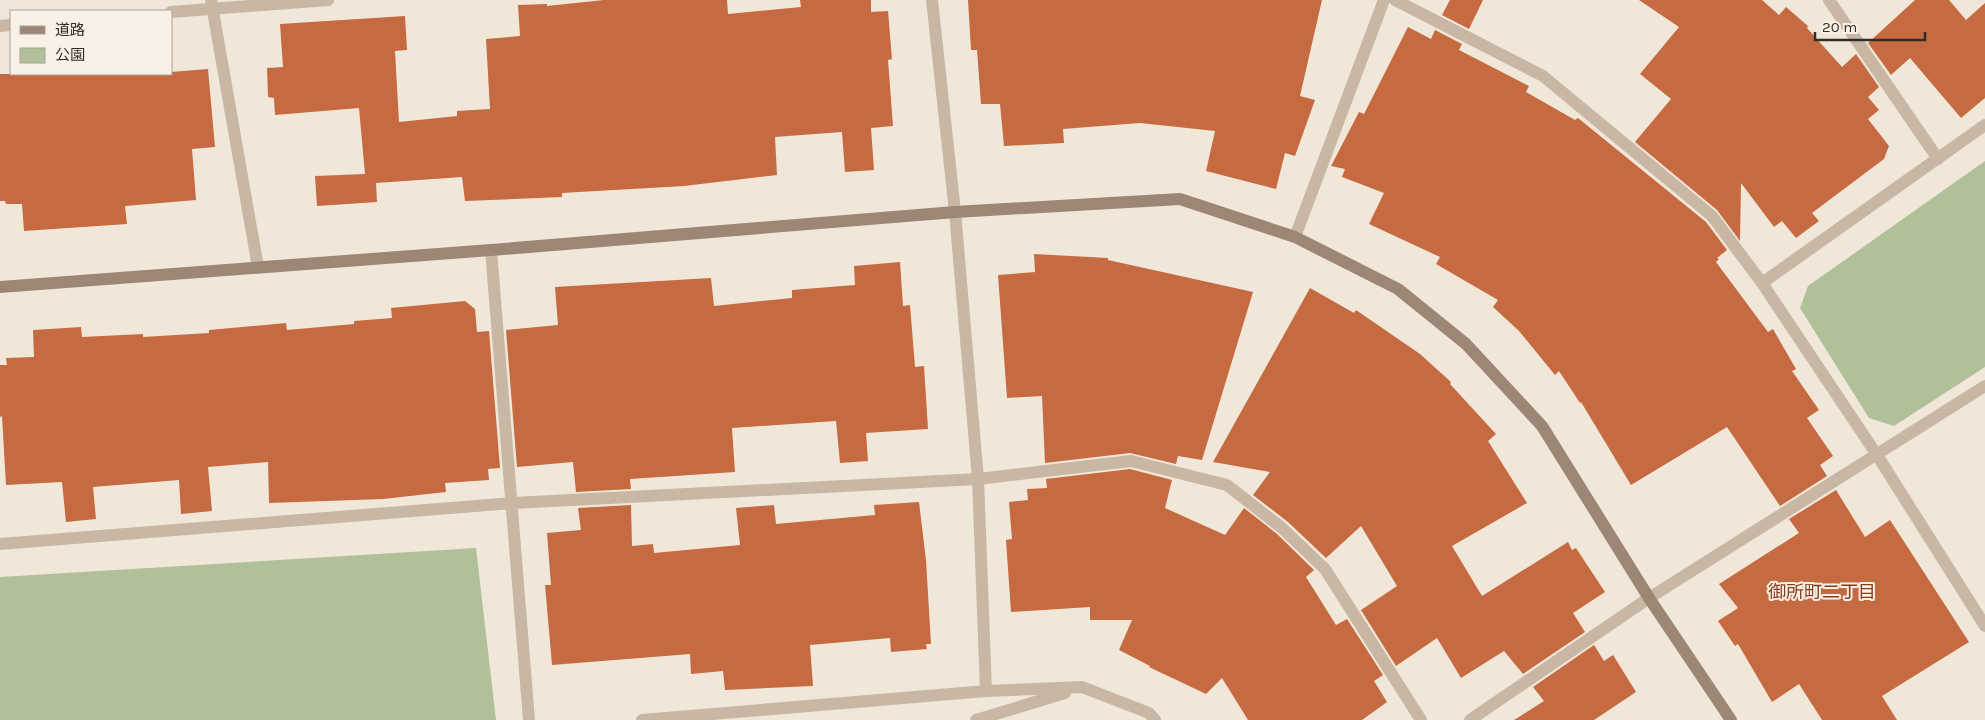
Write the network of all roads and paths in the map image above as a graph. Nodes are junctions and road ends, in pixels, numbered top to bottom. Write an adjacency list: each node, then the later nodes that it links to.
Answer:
1 (328, 0): 6 (street)
2 (932, 0): 10 (street)
3 (1384, 0): 11 (street)
4 (1395, 0): 14 (street)
5 (1829, 0): 9 (street)
6 (211, 5): 7 (street); 13 (street)
7 (172, 12)
8 (1985, 125): 9 (street)
9 (1938, 159): 14 (street)
10 (955, 212): 11 (street); 12 (street); 18 (street)
11 (1295, 237): 21 (street)
12 (492, 250): 13 (street); 19 (street)
13 (258, 267): 15 (street)
14 (1762, 283): 17 (street)
15 (0, 287)
16 (1985, 386): 17 (street)
17 (1877, 455): 21 (street); 22 (street)
18 (978, 479): 19 (street); 24 (street); 29 (street)
19 (513, 503): 20 (street); 25 (street)
20 (0, 544)
21 (1649, 598): 30 (street); 31 (street)
22 (1985, 626)
23 (1082, 687): 24 (street); 27 (street); 28 (street)
24 (986, 691): 26 (street)
25 (529, 720)
26 (642, 720)
27 (976, 720)
28 (1155, 720)
29 (1421, 720)
30 (1470, 720)
31 (1731, 720)

